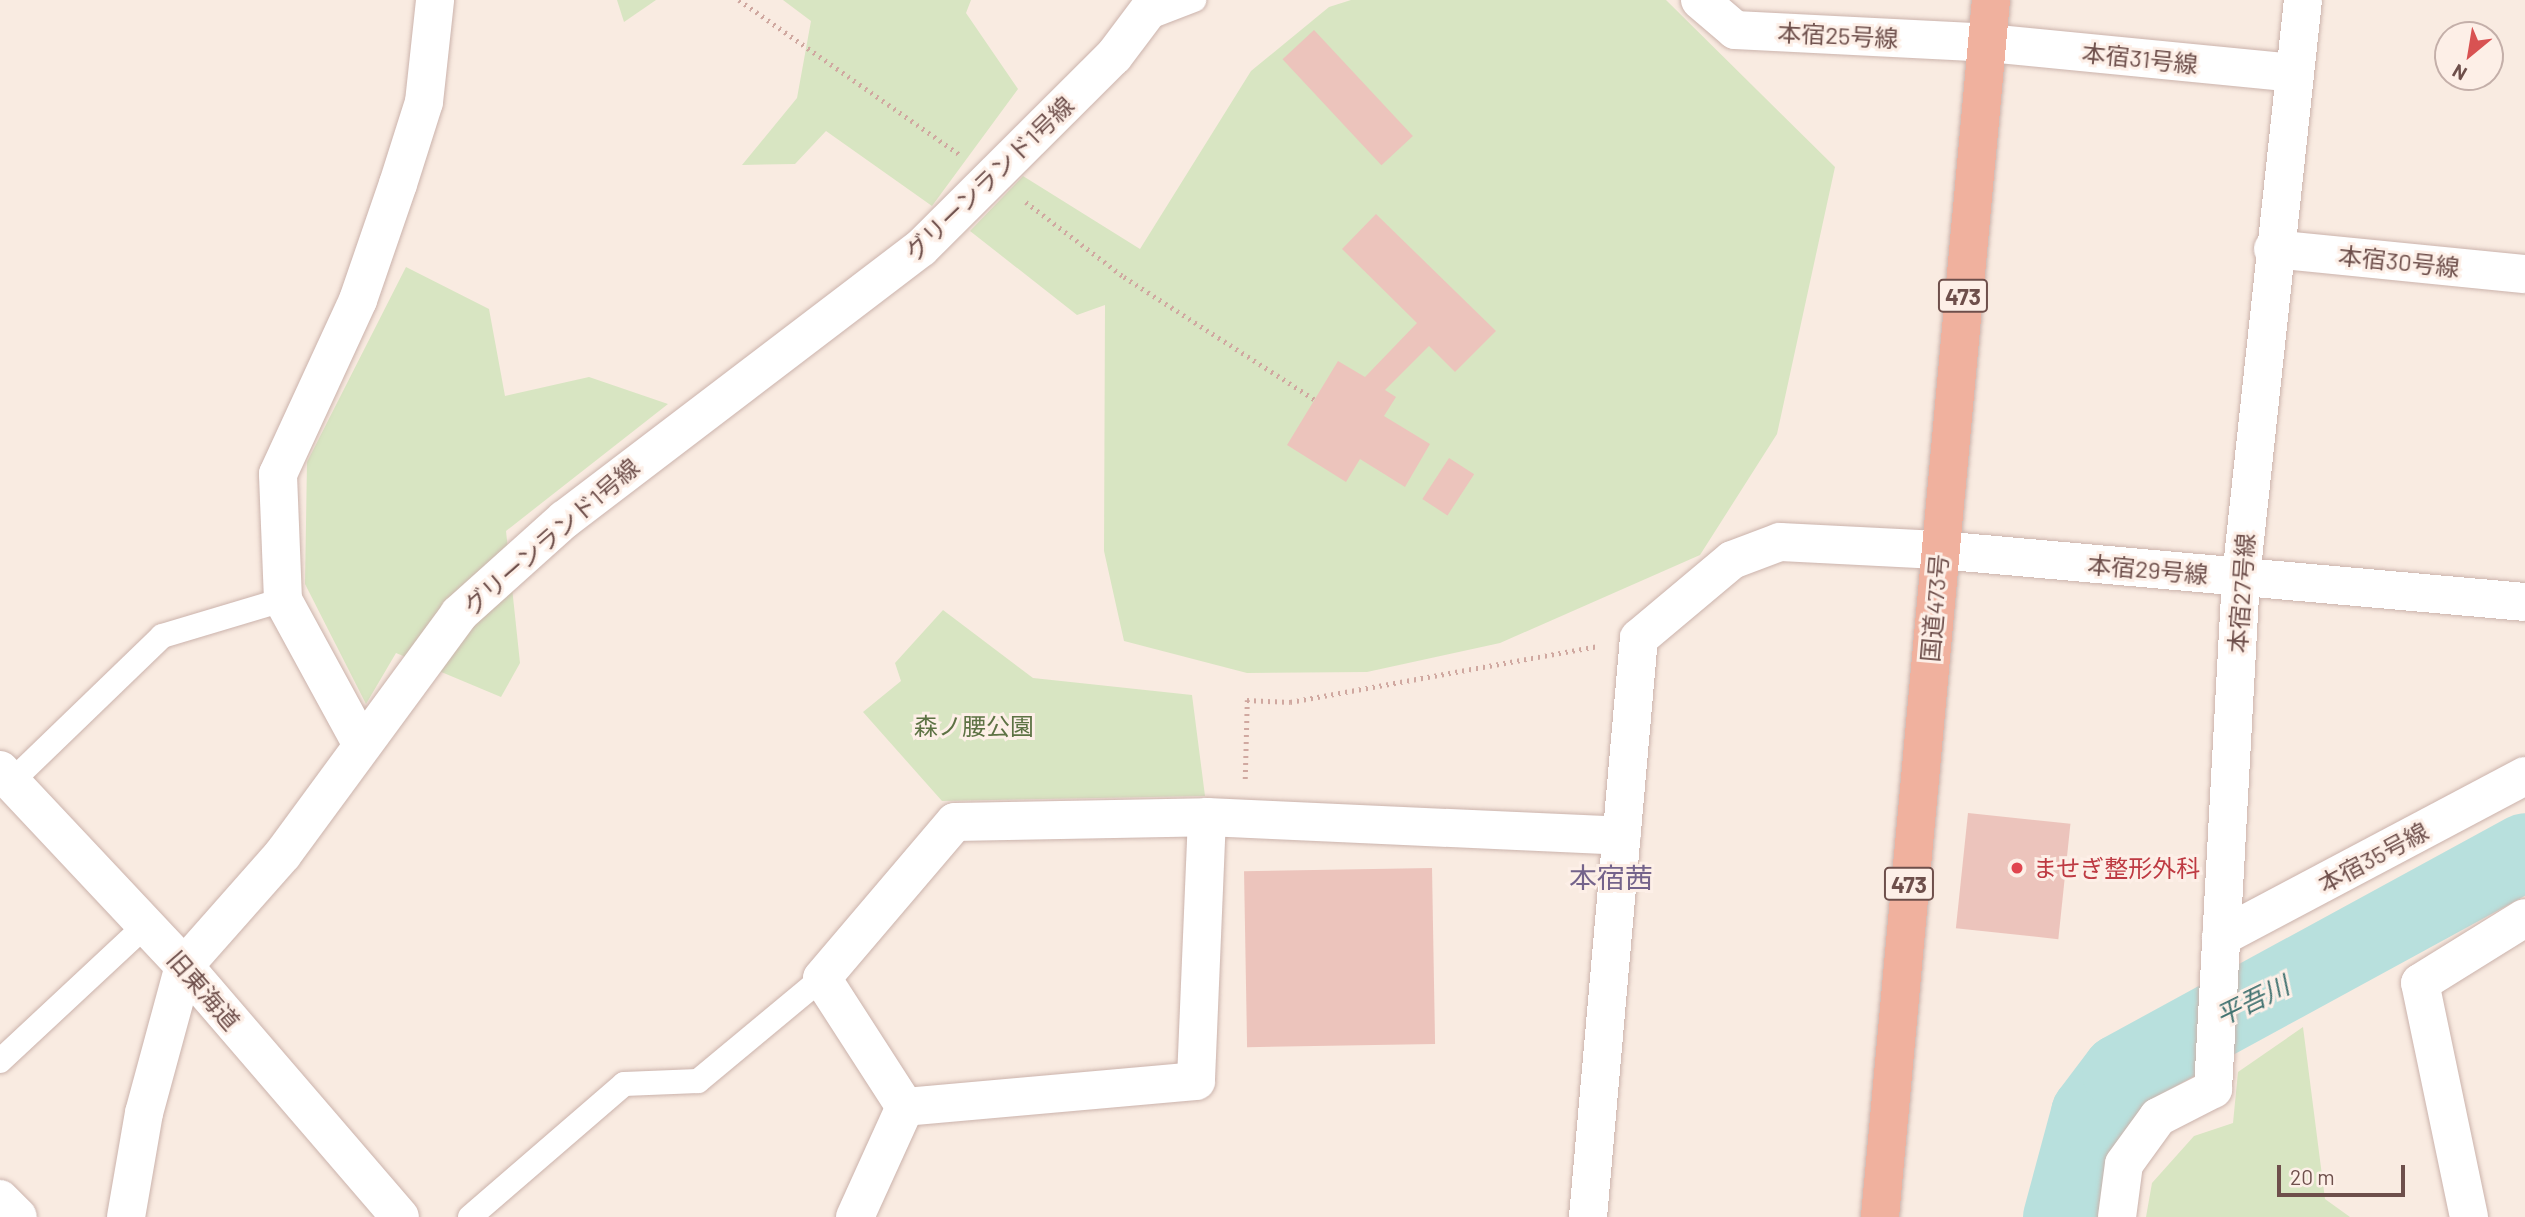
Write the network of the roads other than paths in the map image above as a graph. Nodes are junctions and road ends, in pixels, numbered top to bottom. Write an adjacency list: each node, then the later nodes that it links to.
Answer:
1 (435, 0): 13 (street)
2 (1194, 0): 6 (lane)
3 (1700, 0): 7 (street, 本宿25号線)
4 (1991, 0): 7 (highway, 国道473号 / 473)
5 (2303, 0): 8 (street, 本宿27号線)
6 (1148, 10): 15 (street, グリーンランド1号線)
7 (1988, 43): 8 (street, 本宿31号線); 11 (highway, 国道473号 / 473)
8 (2293, 73): 9 (street, 本宿27号線)
9 (2273, 249): 10 (street, 本宿30号線); 12 (street, 本宿27号線)
10 (2525, 274)
11 (1939, 550): 12 (street, 本宿29号線); 19 (street, 本宿29号線); 34 (highway, 国道473号 / 473)
12 (2241, 577): 14 (street, 本宿29号線); 22 (street, 本宿27号線)
13 (284, 600): 15 (street); 16 (lane)
14 (2525, 602)
15 (362, 745): 23 (street, グリーンランド1号線)
16 (6, 776): 21 (street, 旧東海道)
17 (2525, 776): 22 (street, 本宿35号線)
18 (1226, 818): 19 (street); 24 (street); 26 (street)
19 (1622, 836): 33 (street)
20 (2525, 918): 36 (street)
21 (146, 925): 23 (street, 旧東海道); 25 (lane)
22 (2221, 954): 35 (street, 本宿27号線)
23 (184, 966): 29 (street, グリーンランド1号線); 30 (street, 旧東海道)
24 (822, 978): 26 (street); 31 (lane)
25 (0, 1061)
26 (905, 1107): 32 (street)
27 (0, 1199): 28 (street)
28 (18, 1217)
29 (126, 1217)
30 (400, 1217)
31 (470, 1217)
32 (855, 1217)
33 (1588, 1217)
34 (1880, 1217)
35 (2117, 1217)
36 (2469, 1217)

